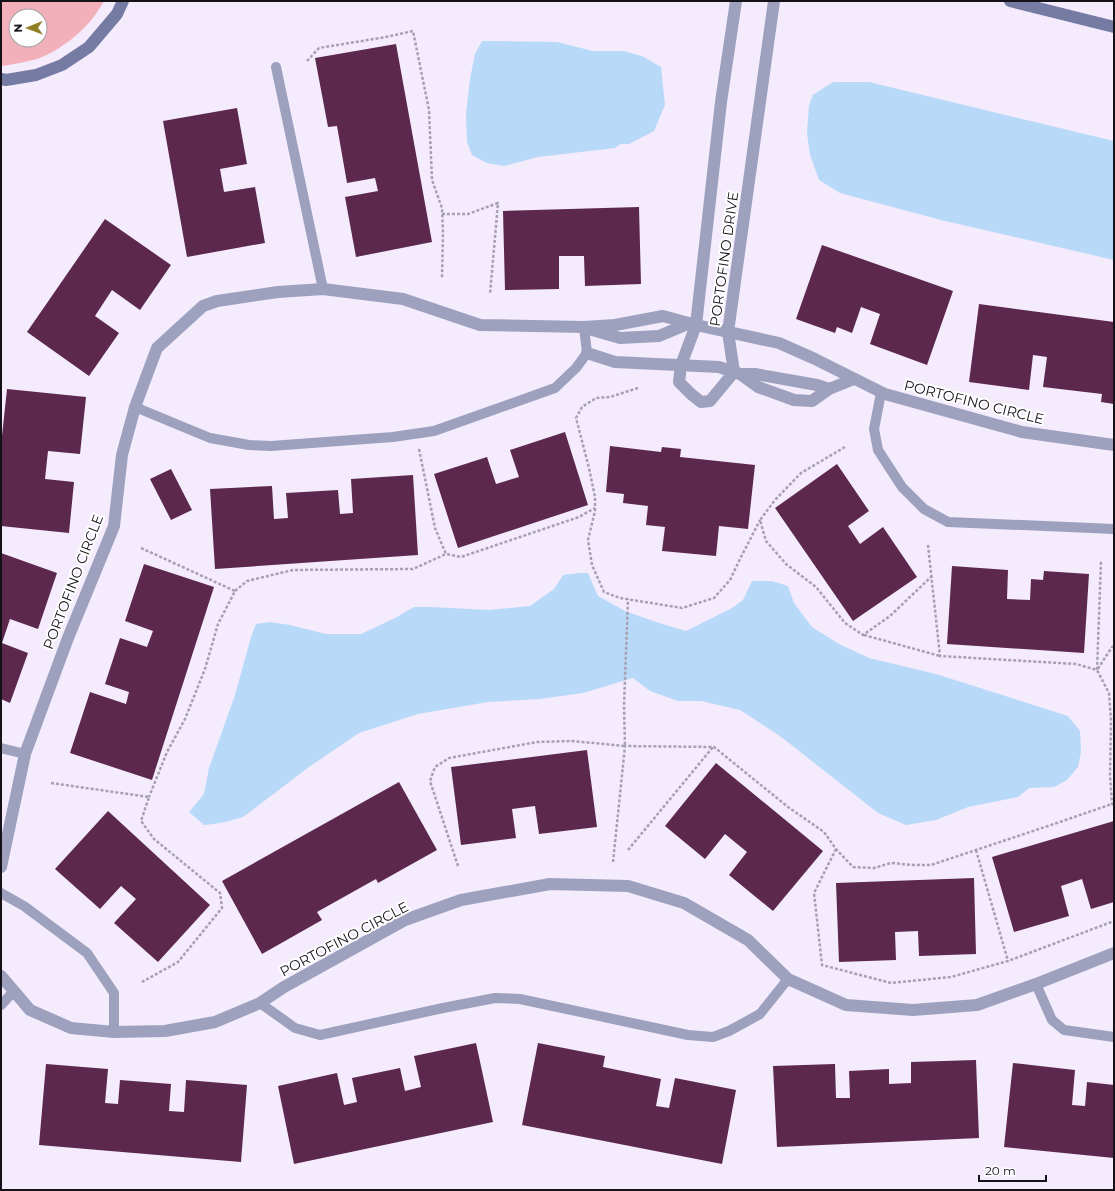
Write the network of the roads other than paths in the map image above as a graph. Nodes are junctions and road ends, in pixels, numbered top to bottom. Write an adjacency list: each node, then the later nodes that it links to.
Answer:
1 (123, 1): 7 (street)
2 (736, 1): 11 (street, PORTOFINO DRIVE)
3 (774, 1): 13 (street, PORTOFINO DRIVE)
4 (1010, 1): 5 (street)
5 (1114, 27)
6 (276, 67): 10 (lane)
7 (20, 78): 8 (street); 9 (street)
8 (1, 79)
9 (1, 90)
10 (323, 289): 12 (street, PORTOFINO CIRCLE); 20 (street, PORTOFINO CIRCLE)
11 (693, 324): 12 (street, PORTOFINO CIRCLE); 12 (street, PORTOFINO CIRCLE); 13 (street, PORTOFINO CIRCLE); 15 (street, PORTOFINO DRIVE)
12 (584, 327): 14 (lane)
13 (728, 332): 16 (street, PORTOFINO DRIVE); 17 (street, PORTOFINO CIRCLE)
14 (587, 353): 15 (street); 20 (lane)
15 (680, 364): 16 (street); 16 (street, PORTOFINO DRIVE)
16 (737, 373): 18 (street); 18 (street)
17 (854, 379): 18 (street); 19 (street, PORTOFINO CIRCLE)
18 (828, 389)
19 (881, 393): 21 (street, PORTOFINO CIRCLE); 22 (lane)
20 (135, 408): 24 (street, PORTOFINO CIRCLE)
21 (1114, 445)
22 (1114, 529)
23 (1, 748): 24 (lane)
24 (25, 754): 25 (street, PORTOFINO CIRCLE)
25 (1, 867)
26 (1, 893): 34 (lane)
27 (1114, 953): 30 (street, PORTOFINO CIRCLE)
28 (1, 976): 31 (street, PORTOFINO CIRCLE)
29 (788, 979): 30 (street, PORTOFINO CIRCLE); 32 (lane); 32 (street, PORTOFINO CIRCLE)
30 (1036, 984): 35 (lane)
31 (14, 991): 33 (lane); 34 (street, PORTOFINO CIRCLE)
32 (260, 1003): 34 (street, PORTOFINO CIRCLE)
33 (1, 1004)
34 (114, 1032)
35 (1114, 1037)

